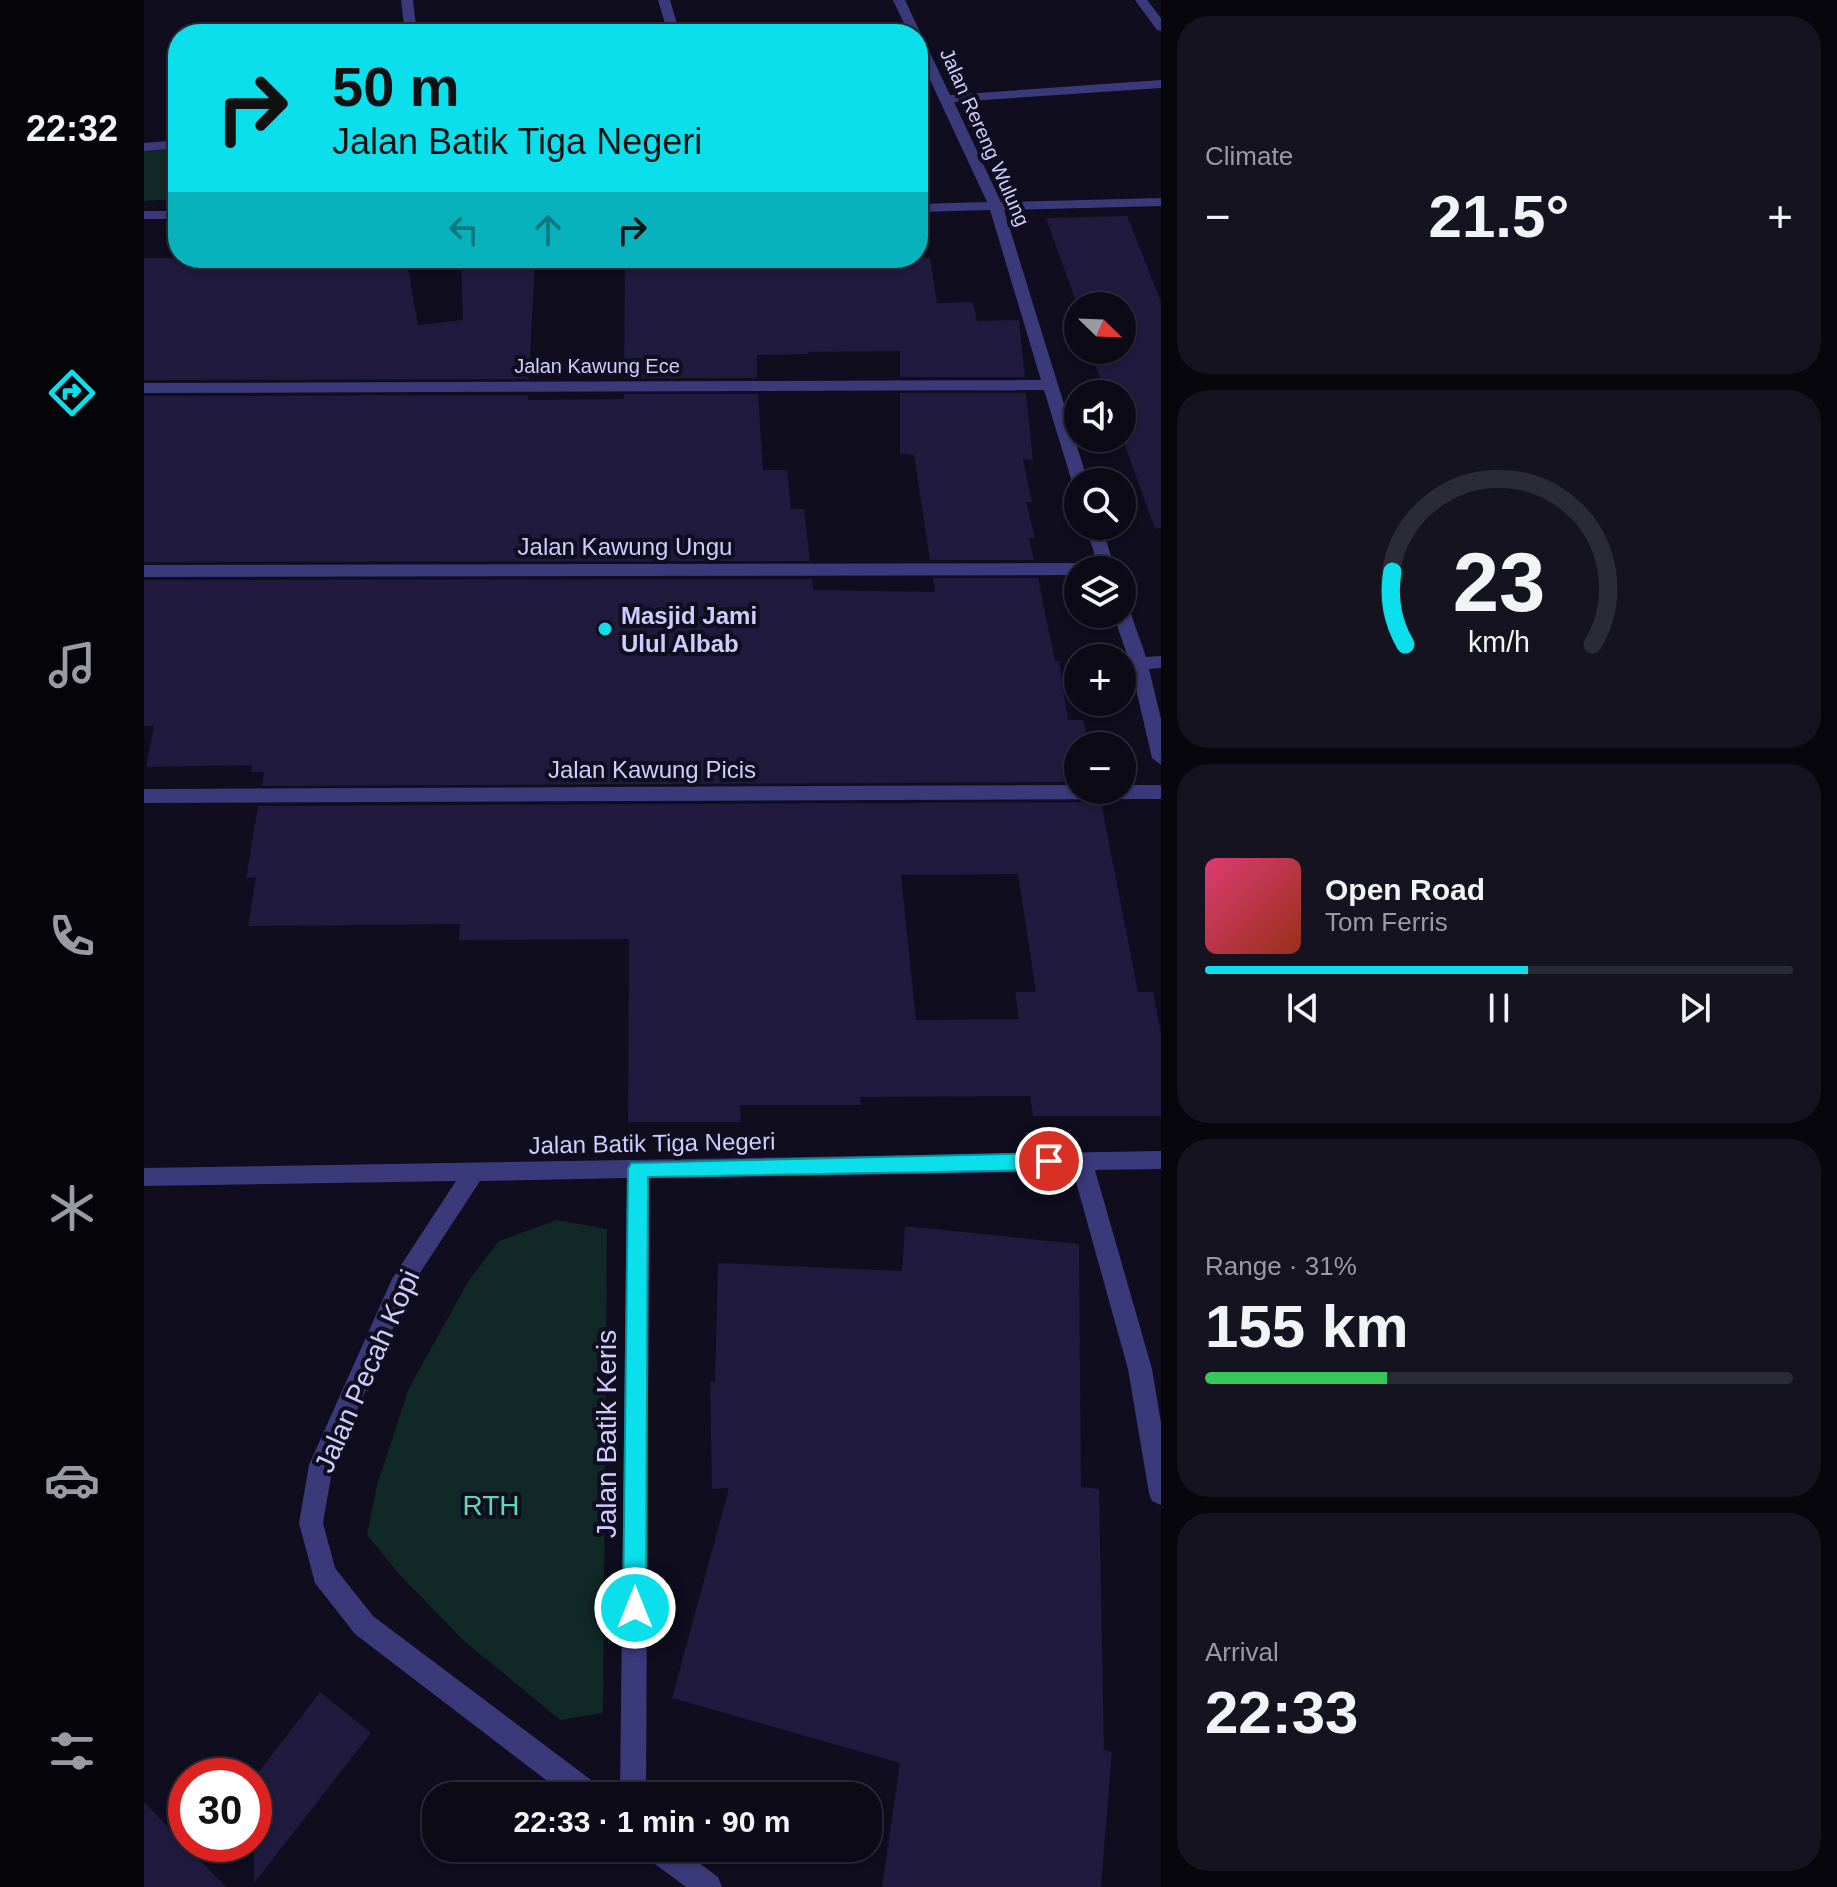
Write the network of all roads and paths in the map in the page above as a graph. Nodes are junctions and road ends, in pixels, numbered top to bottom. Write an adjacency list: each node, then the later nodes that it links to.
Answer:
1 (407, 0): 6 (street)
2 (664, 0): 7 (street)
3 (899, 0): 8 (street, Jalan Rereng Wulung)
4 (1143, 2): 5 (street); 9 (street)
5 (1161, 3)
6 (410, 24)
7 (671, 24)
8 (910, 24)
9 (1161, 27)
10 (928, 61): 12 (street, Jalan Rereng Wulung)
11 (1161, 84): 12 (street)
12 (946, 99): 16 (street, Jalan Rereng Wulung)
13 (168, 145): 14 (street)
14 (144, 147)
15 (1161, 202): 16 (street)
16 (996, 207): 17 (street); 20 (street, Jalan Rereng Wulung)
17 (928, 208)
18 (144, 215): 19 (street)
19 (168, 215)
20 (1051, 385): 21 (street, Jalan Kawung Ece); 22 (street, Jalan Rereng Wulung)
21 (144, 388)
22 (1076, 468)
23 (1064, 570): 24 (street, Jalan Kawung Ungu)
24 (144, 571)
25 (1127, 628): 27 (street)
26 (1161, 662): 27 (street)
27 (1139, 663): 28 (street)
28 (1161, 758)
29 (1161, 792): 30 (street, Jalan Kawung Picis)
30 (144, 796)
31 (1161, 1160): 32 (street, Jalan Batik Tiga Negeri)
32 (1081, 1161): 33 (street, Jalan Batik Tiga Negeri); 36 (street)
33 (638, 1169): 34 (street, Jalan Batik Tiga Negeri); 38 (street, Jalan Batik Keris)
34 (474, 1172): 35 (street, Jalan Batik Tiga Negeri); 37 (street, Jalan Pecah Kopi)
35 (144, 1177)
36 (1161, 1493)
37 (571, 1782)
38 (633, 1782)
39 (675, 1862): 40 (street)
40 (708, 1887)

